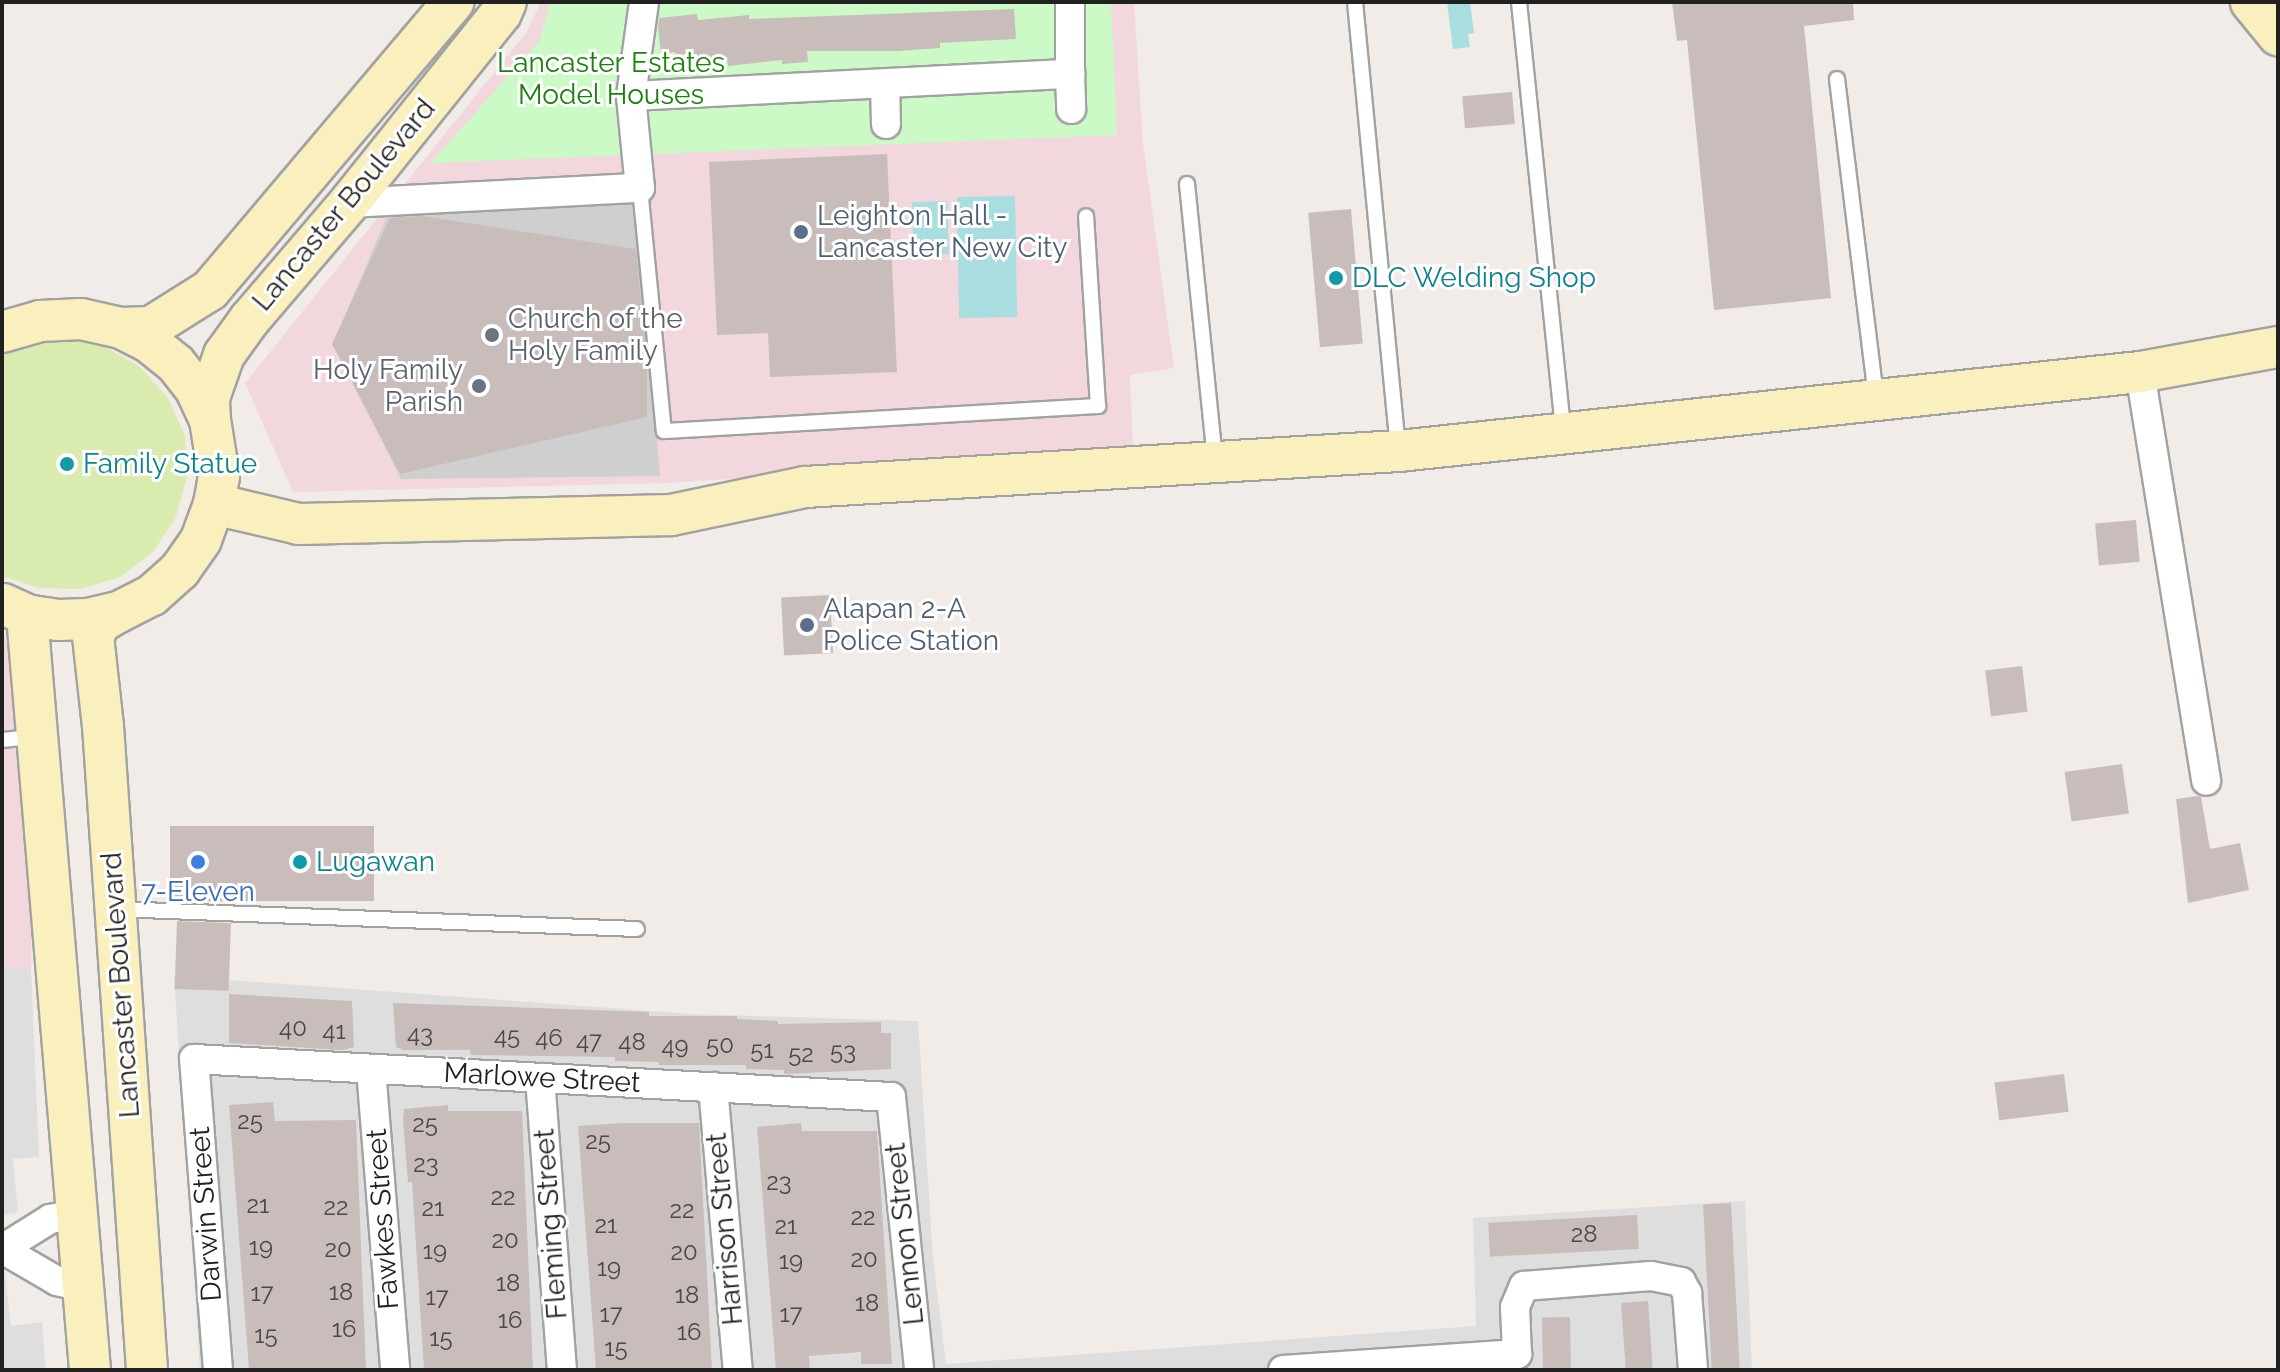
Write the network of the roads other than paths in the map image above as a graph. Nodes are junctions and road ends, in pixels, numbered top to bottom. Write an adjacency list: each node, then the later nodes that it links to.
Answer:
1 (453, 2): 19 (main road, Lancaster Boulevard)
2 (506, 2): 17 (main road, Lancaster Boulevard)
3 (644, 2): 12 (street)
4 (1070, 2): 9 (street)
5 (1355, 2): 26 (lane)
6 (1519, 2): 25 (lane)
7 (2251, 2): 8 (main road)
8 (2278, 35)
9 (1070, 74): 11 (street); 13 (street)
10 (1837, 79): 23 (lane)
11 (885, 84): 12 (street); 14 (street)
12 (631, 96): 16 (street)
13 (1071, 109)
14 (886, 124)
15 (1187, 184): 27 (lane)
16 (640, 188): 17 (street); 18 (lane)
17 (349, 203): 24 (main road, Lancaster Boulevard)
18 (1086, 216)
19 (121, 328): 20 (main road); 24 (main road)
20 (2, 332)
21 (2278, 347): 22 (main road)
22 (2140, 372): 23 (main road); 32 (street)
23 (1877, 401): 25 (main road)
24 (210, 420): 28 (main road)
25 (1563, 434): 26 (main road)
26 (1399, 451): 27 (main road)
27 (1215, 463): 28 (main road)
28 (214, 504): 30 (main road)
29 (14, 610): 30 (main road); 31 (main road)
30 (118, 612): 33 (main road, Lancaster Boulevard)
31 (20, 738): 40 (main road)
32 (2206, 781)
33 (116, 909): 34 (lane); 44 (main road, Lancaster Boulevard)
34 (637, 929)
35 (194, 1059): 36 (street, Marlowe Street); 45 (street, Darwin Street)
36 (371, 1069): 37 (street, Marlowe Street); 46 (street, Fawkes Street)
37 (540, 1078): 38 (street, Marlowe Street); 47 (street, Fleming Street)
38 (713, 1087): 39 (street, Marlowe Street); 48 (street, Harrison Street)
39 (891, 1097): 49 (street, Lennon Street)
40 (76, 1214): 41 (street); 42 (main road)
41 (2, 1249): 42 (street)
42 (83, 1287): 43 (main road)
43 (90, 1370)
44 (147, 1370)
45 (218, 1370)
46 (395, 1370)
47 (562, 1370)
48 (738, 1370)
49 (919, 1370)
50 (1283, 1370): 51 (street)
51 (1693, 1370)

